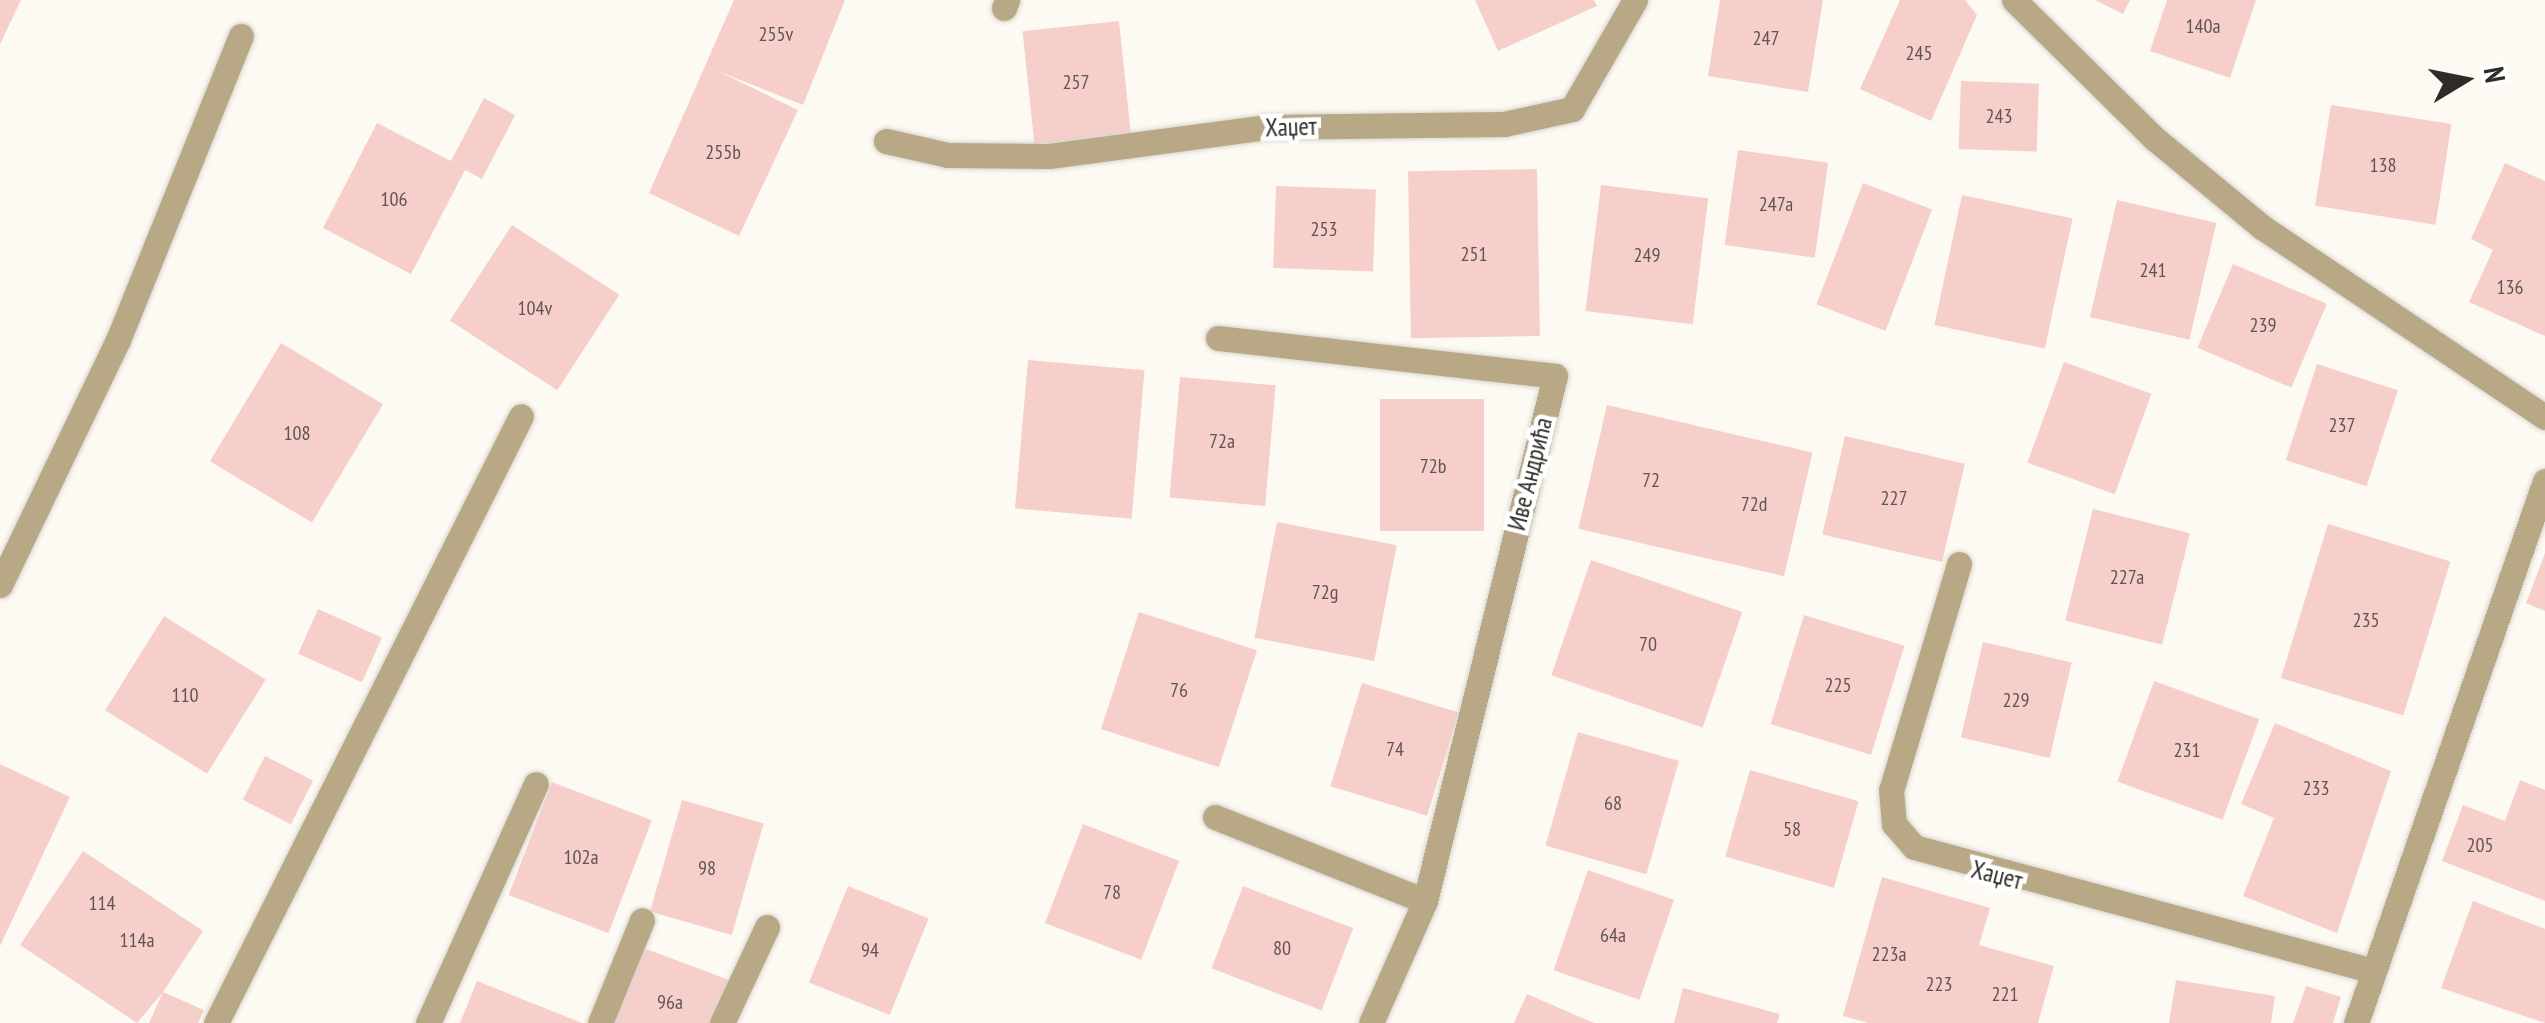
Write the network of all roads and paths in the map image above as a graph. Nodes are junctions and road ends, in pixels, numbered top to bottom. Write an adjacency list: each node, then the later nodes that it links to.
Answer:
1 (1635, 0): 4 (street, Хаџет)
2 (2014, 0): 7 (street)
3 (240, 36): 10 (street)
4 (886, 141)
5 (1218, 338): 13 (street, Иве Андрића)
6 (521, 416): 17 (street)
7 (2545, 417)
8 (2545, 481): 16 (street)
9 (1959, 564): 16 (street, Хаџет)
10 (0, 584)
11 (536, 784): 18 (street)
12 (1215, 817): 13 (street)
13 (1425, 901): 21 (street, Иве Андрића)
14 (642, 920): 19 (street)
15 (767, 928): 20 (street)
16 (2373, 971): 22 (street)
17 (216, 1023)
18 (428, 1023)
19 (600, 1023)
20 (722, 1023)
21 (1371, 1023)
22 (2356, 1023)

